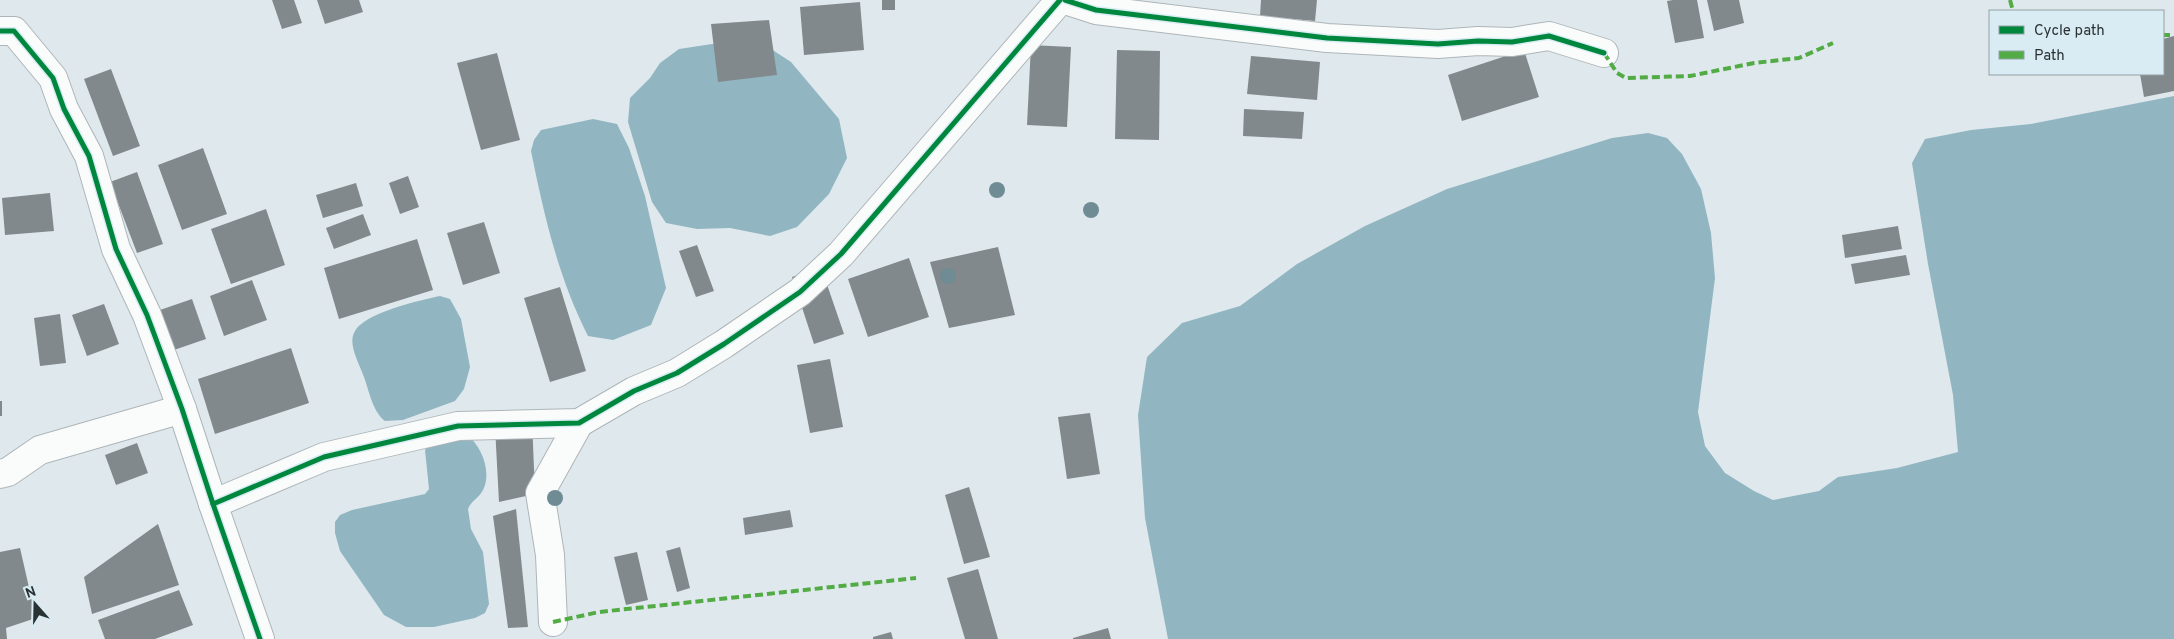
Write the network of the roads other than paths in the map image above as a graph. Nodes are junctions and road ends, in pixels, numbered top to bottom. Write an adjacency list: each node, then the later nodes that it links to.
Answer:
1 (1060, 0): 6 (street)
2 (1065, 0): 4 (street)
3 (0, 31): 5 (street)
4 (1604, 53)
5 (182, 409): 7 (street); 8 (street)
6 (579, 423): 8 (street); 9 (street)
7 (0, 474)
8 (213, 504): 10 (street)
9 (553, 622)
10 (260, 639)

